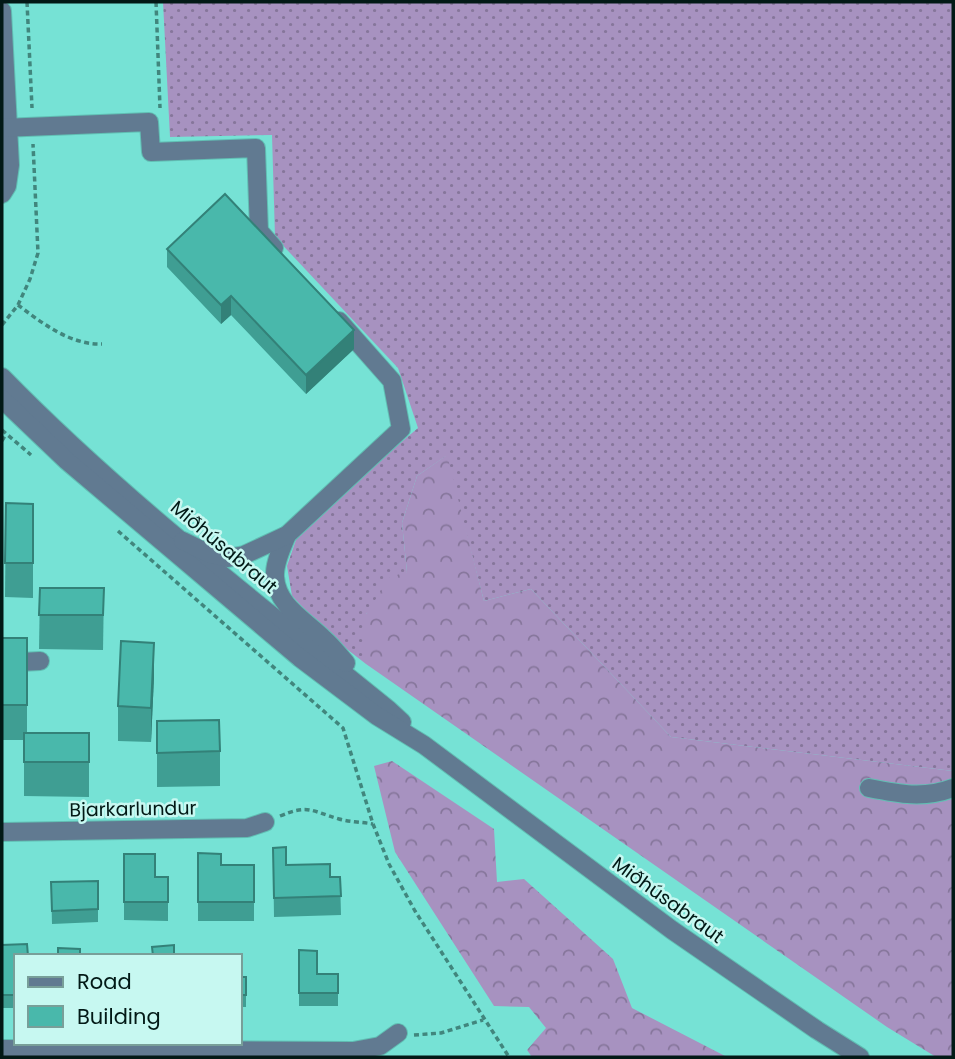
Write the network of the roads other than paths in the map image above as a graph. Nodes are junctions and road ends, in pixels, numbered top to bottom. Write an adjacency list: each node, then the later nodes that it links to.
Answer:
1 (2, 11): 2 (street)
2 (5, 128): 3 (street); 4 (street)
3 (2, 194)
4 (286, 261)
5 (330, 311): 8 (street)
6 (2, 377): 9 (street, Miðhúsabraut)
7 (2, 399): 13 (street, Miðhúsabraut)
8 (286, 535): 9 (street); 12 (street)
9 (183, 541): 12 (street, Miðhúsabraut)
10 (40, 661): 11 (street)
11 (2, 663)
12 (371, 695): 13 (street, Miðhúsabraut)
13 (424, 745): 20 (street, Miðhúsabraut)
14 (869, 788): 15 (street)
15 (953, 788)
16 (265, 822): 17 (street, Bjarkarlundur)
17 (2, 832)
18 (398, 1033): 19 (street)
19 (2, 1049)
20 (860, 1057)

